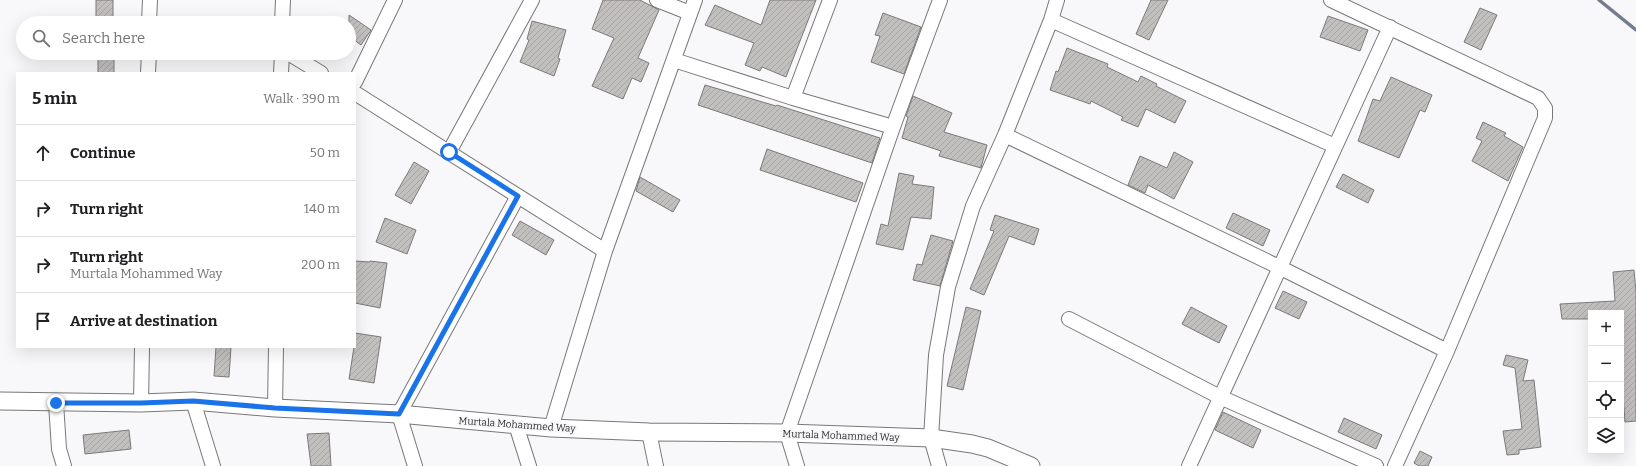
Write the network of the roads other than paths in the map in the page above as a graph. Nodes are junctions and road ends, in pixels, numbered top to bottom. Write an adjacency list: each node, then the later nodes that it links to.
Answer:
1 (150, 0): 11 (street)
2 (283, 0): 12 (street)
3 (395, 0): 22 (street)
4 (532, 0): 28 (street)
5 (657, 0): 10 (street)
6 (830, 0): 24 (street)
7 (940, 0): 25 (street)
8 (1057, 0): 13 (street)
9 (1331, 0): 14 (street)
10 (693, 6): 18 (street)
11 (149, 16)
12 (282, 16)
13 (1051, 20): 26 (street); 27 (street)
14 (1390, 27): 27 (street); 35 (street)
15 (149, 60): 19 (street)
16 (282, 60): 20 (street)
17 (300, 60): 21 (street)
18 (674, 60): 24 (street); 30 (street)
19 (148, 72)
20 (281, 72)
21 (319, 72)
22 (356, 80)
23 (356, 94): 28 (street)
24 (793, 98): 25 (street)
25 (894, 128): 46 (street)
26 (1005, 135): 31 (street); 47 (street)
27 (1335, 146): 31 (street)
28 (449, 152): 29 (street)
29 (518, 196): 30 (street); 42 (street)
30 (605, 251): 44 (street)
31 (1279, 267): 35 (street); 36 (street)
32 (1069, 319): 36 (street)
33 (142, 348): 40 (street)
34 (276, 348): 41 (street)
35 (1447, 351): 58 (street)
36 (1220, 397): 56 (street); 57 (street)
37 (0, 401): 39 (street, Murtala Mohammed Way)
38 (193, 401): 40 (street, Murtala Mohammed Way); 41 (street, Murtala Mohammed Way); 49 (street)
39 (56, 403): 40 (street, Murtala Mohammed Way); 48 (street)
40 (141, 403)
41 (275, 408): 42 (street, Murtala Mohammed Way)
42 (399, 414): 43 (street, Murtala Mohammed Way); 50 (street)
43 (516, 425): 44 (street, Murtala Mohammed Way); 51 (street)
44 (551, 428): 45 (street, Murtala Mohammed Way)
45 (649, 432): 46 (street, Murtala Mohammed Way); 52 (street)
46 (787, 433): 47 (street, Murtala Mohammed Way); 53 (street)
47 (931, 438): 54 (street); 55 (street, Murtala Mohammed Way)
48 (64, 466)
49 (213, 466)
50 (415, 466)
51 (529, 466)
52 (656, 466)
53 (798, 466)
54 (939, 466)
55 (1031, 466)
56 (1189, 466)
57 (1376, 466)
58 (1396, 466)

